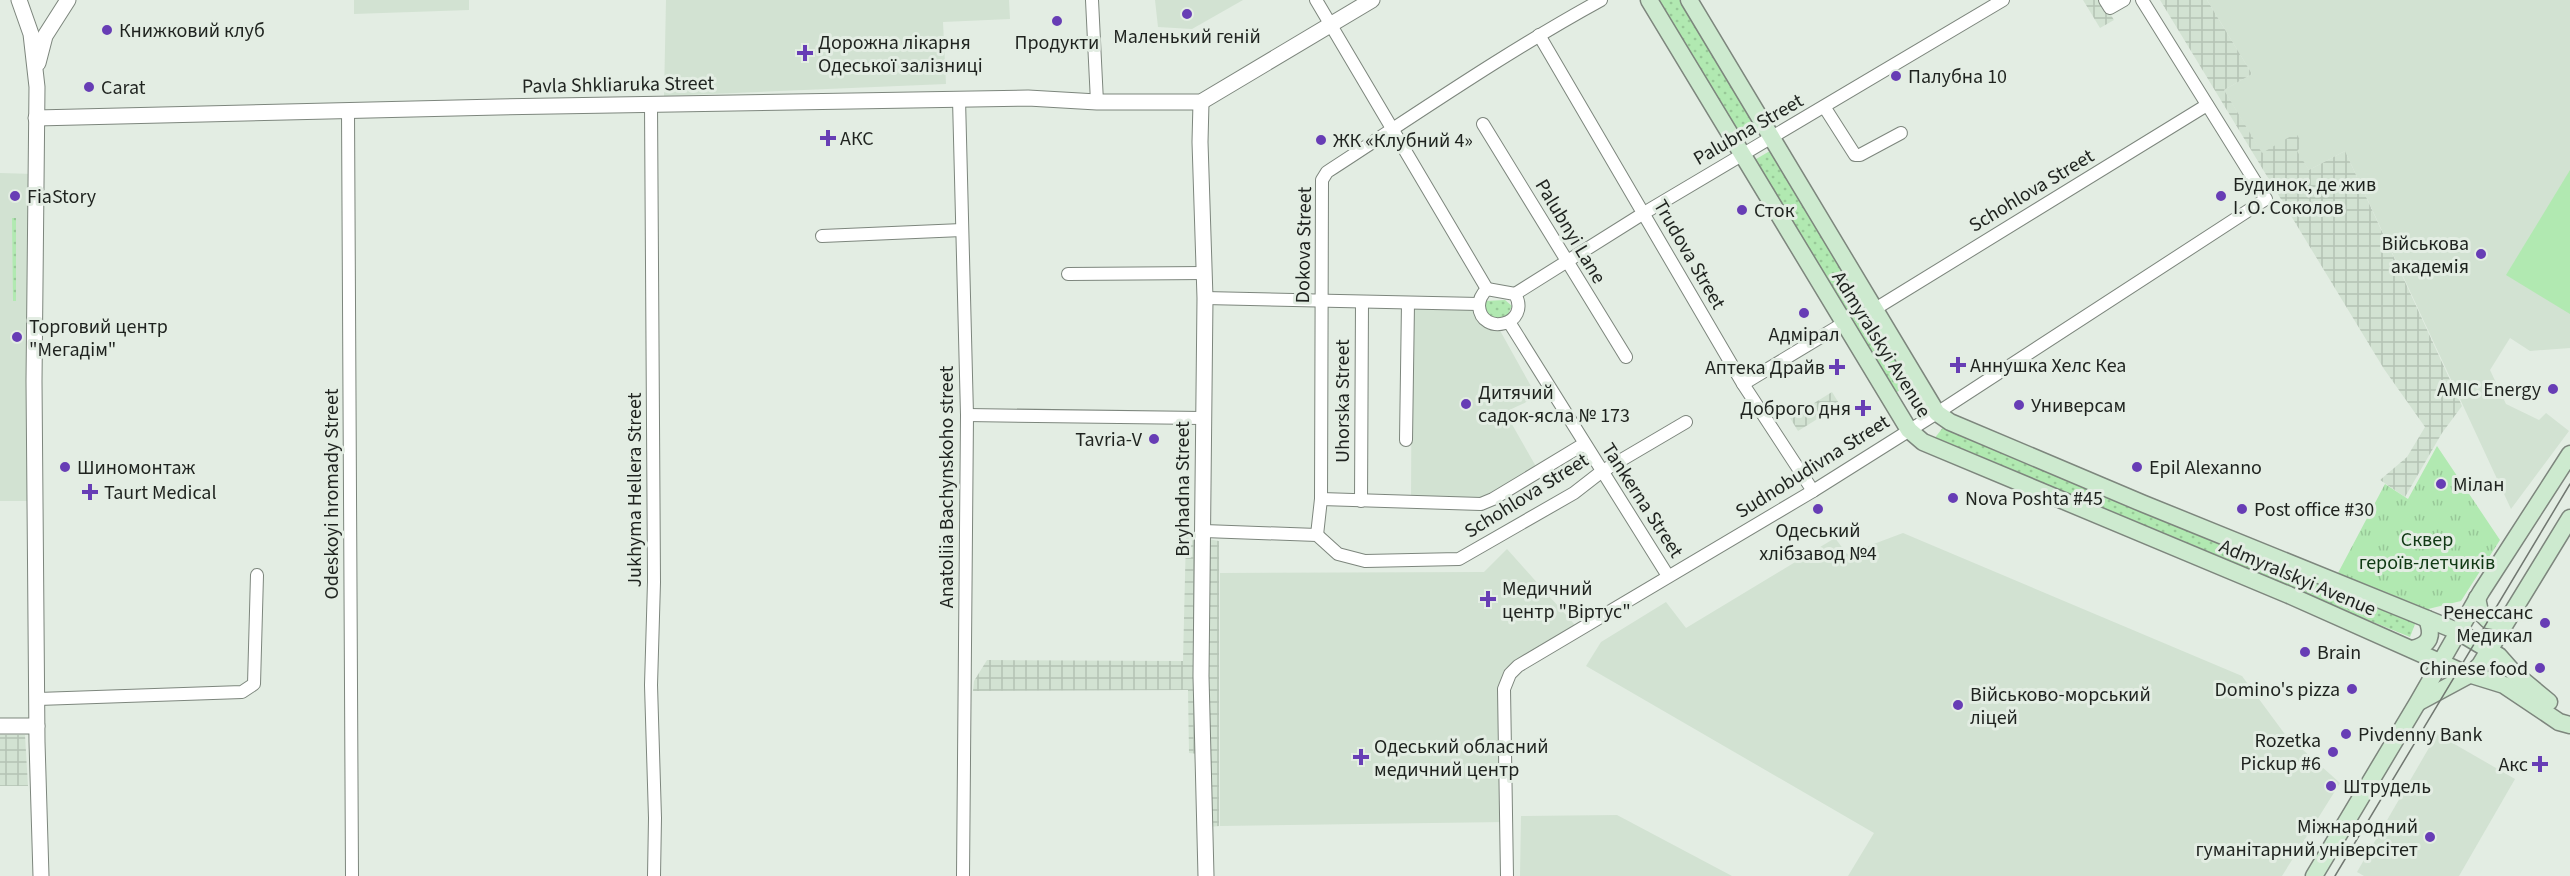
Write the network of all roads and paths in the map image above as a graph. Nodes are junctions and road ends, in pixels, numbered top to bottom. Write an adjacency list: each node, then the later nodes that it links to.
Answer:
1 (19, 0): 15 (street)
2 (68, 0): 15 (street)
3 (1092, 0): 17 (street)
4 (1316, 0): 13 (street)
5 (1372, 0): 13 (street)
6 (1601, 0): 14 (street, Dokova Street)
7 (1649, 0): 28 (main road, Admyralskyi Avenue)
8 (1689, 0): 27 (main road, Admyralskyi Avenue)
9 (2003, 0): 21 (street, Palubna Street)
10 (2105, 0): 11 (street)
11 (2124, 0)
12 (2142, 0): 20 (street)
13 (1331, 26): 18 (street); 25 (street)
14 (1539, 35): 25 (street, Dokova Street); 29 (street, Trudova Street)
15 (36, 69): 23 (street)
16 (959, 99): 17 (street, Pavla Shkliaruka Street); 19 (street, Pavla Shkliaruka Street); 30 (street, Anatoliia Bachynskoho street)
17 (1097, 102): 18 (street, Pavla Shkliaruka Street)
18 (1201, 102): 33 (street, Bryhadna Street)
19 (651, 105): 22 (street, Pavla Shkliaruka Street); 79 (street, Jukhyma Hellera Street)
20 (2207, 105): 42 (street, Schohlova Street); 47 (street, Sudnobudivna Street)
21 (1825, 108): 26 (street); 27 (street, Palubna Street)
22 (348, 111): 23 (street, Pavla Shkliaruka Street); 78 (street, Odeskoyi hromady Street)
23 (36, 118): 72 (street)
24 (1483, 124): 32 (street, Palubnyi Lane)
25 (1393, 129): 35 (street); 38 (street, Dokova Street)
26 (1901, 133)
27 (1772, 137): 28 (street, Palubna Street); 42 (main road, Admyralskyi Avenue)
28 (1742, 155): 29 (street, Palubna Street); 44 (main road, Admyralskyi Avenue)
29 (1644, 213): 32 (street, Palubna Street); 46 (street, Trudova Street)
30 (963, 230): 31 (street); 48 (street, Anatoliia Bachynskoho street)
31 (822, 236)
32 (1567, 261): 36 (street, Palubna Street); 45 (street, Palubnyi Lane)
33 (1204, 273): 34 (street); 37 (street, Bryhadna Street)
34 (1068, 274)
35 (1487, 290): 36 (street); 41 (street)
36 (1515, 294): 43 (street)
37 (1205, 298): 38 (street); 49 (street, Bryhadna Street)
38 (1321, 300): 39 (street); 57 (street, Dokova Street)
39 (1362, 302): 40 (street); 58 (street, Uhorska Street)
40 (1408, 303): 41 (street); 52 (street)
41 (1479, 304): 43 (street)
42 (1875, 309): 47 (main road, Admyralskyi Avenue)
43 (1509, 322): 53 (street, Tankerna Street)
44 (1844, 323): 46 (street); 51 (main road, Admyralskyi Avenue)
45 (1626, 357)
46 (1743, 384): 56 (street, Trudova Street)
47 (1937, 413): 51 (street, Sudnobudivna Street); 65 (main road, Admyralskyi Avenue)
48 (967, 415): 49 (street); 80 (street, Anatoliia Bachynskoho street)
49 (1202, 418): 60 (street, Bryhadna Street)
50 (1686, 422): 55 (street, Schohlova Street)
51 (1909, 430): 56 (street, Sudnobudivna Street); 68 (main road, Admyralskyi Avenue)
52 (1406, 440)
53 (1584, 444): 55 (street, Tankerna Street); 58 (street)
54 (2570, 454): 64 (main road)
55 (1601, 472): 61 (street, Schohlova Street); 63 (street, Tankerna Street)
56 (1813, 491): 63 (street, Sudnobudivna Street)
57 (1321, 499): 58 (street); 61 (street, Dokova Street)
58 (1361, 501)
59 (2570, 518): 66 (main road)
60 (1204, 531): 61 (street); 81 (street, Bryhadna Street)
61 (1317, 534)
62 (257, 575): 72 (street)
63 (1668, 576): 82 (street, Sudnobudivna Street)
64 (2478, 598): 66 (main road); 67 (main road)
65 (2427, 618): 67 (main road, Admyralskyi Avenue); 68 (main road)
66 (2508, 618): 69 (main road)
67 (2457, 631): 69 (main road, Admyralskyi Avenue); 70 (main road)
68 (2412, 649): 70 (main road, Admyralskyi Avenue)
69 (2491, 650): 71 (main road); 74 (main road, Admyralskyi Avenue)
70 (2440, 662): 71 (main road, Admyralskyi Avenue); 73 (main road)
71 (2471, 674): 73 (main road); 74 (main road, Admyralskyi Avenue)
72 (38, 699): 76 (street)
73 (2418, 702): 83 (main road)
74 (2569, 724)
75 (0, 726): 76 (street)
76 (37, 726): 77 (street)
77 (41, 876)
78 (352, 876)
79 (654, 876)
80 (963, 876)
81 (1206, 876)
82 (1507, 876)
83 (2314, 876)

